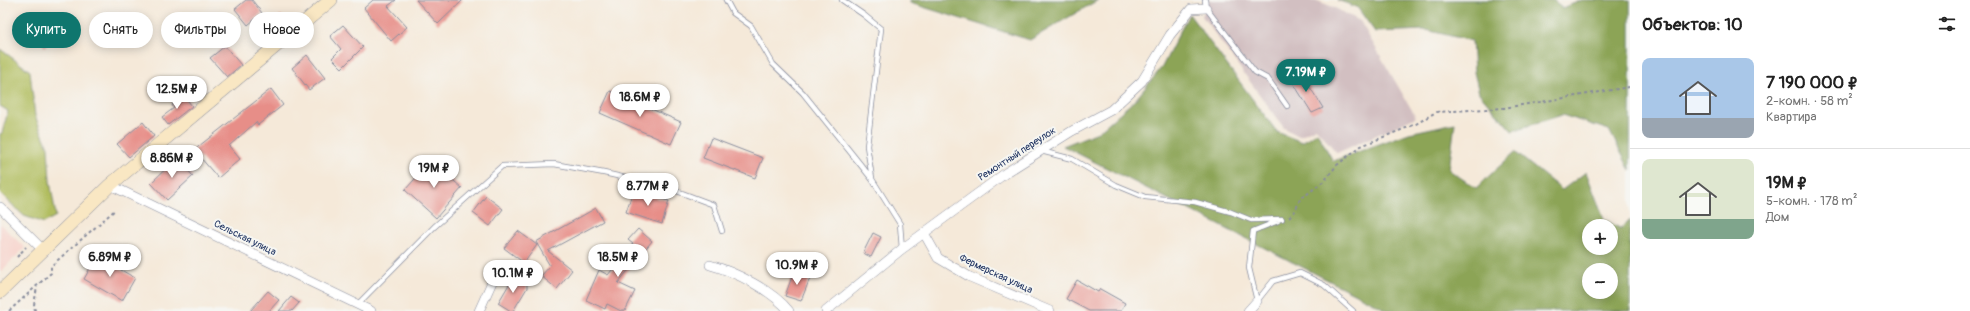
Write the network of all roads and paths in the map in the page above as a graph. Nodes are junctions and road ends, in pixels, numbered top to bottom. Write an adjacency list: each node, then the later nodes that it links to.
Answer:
1 (331, 0): 9 (street)
2 (726, 0): 8 (lane)
3 (842, 0): 8 (lane)
4 (1206, 4): 6 (lane); 7 (street, Ремонтный переулок)
5 (1630, 87): 12 (path)
6 (1287, 106)
7 (1040, 151): 12 (lane); 14 (street, Ремонтный переулок)
8 (872, 179): 16 (lane)
9 (110, 185): 15 (street); 22 (street, Сельская улица)
10 (0, 207): 15 (street)
11 (115, 210): 19 (path)
12 (1282, 219): 21 (lane)
13 (722, 231): 22 (lane)
14 (924, 233): 16 (street, Ремонтный переулок); 29 (street, Фермерская улица)
15 (42, 249): 20 (street)
16 (902, 249): 28 (street, Ремонтный переулок)
17 (710, 265): 27 (street)
18 (492, 282): 26 (street)
19 (37, 285): 23 (path); 24 (path)
20 (0, 292)
21 (1257, 301): 30 (street); 31 (lane)
22 (358, 304): 25 (street, Сельская улица)
23 (9, 311)
24 (36, 311)
25 (372, 311)
26 (479, 311)
27 (789, 311)
28 (826, 311)
29 (1050, 311)
30 (1248, 311)
31 (1352, 311)

